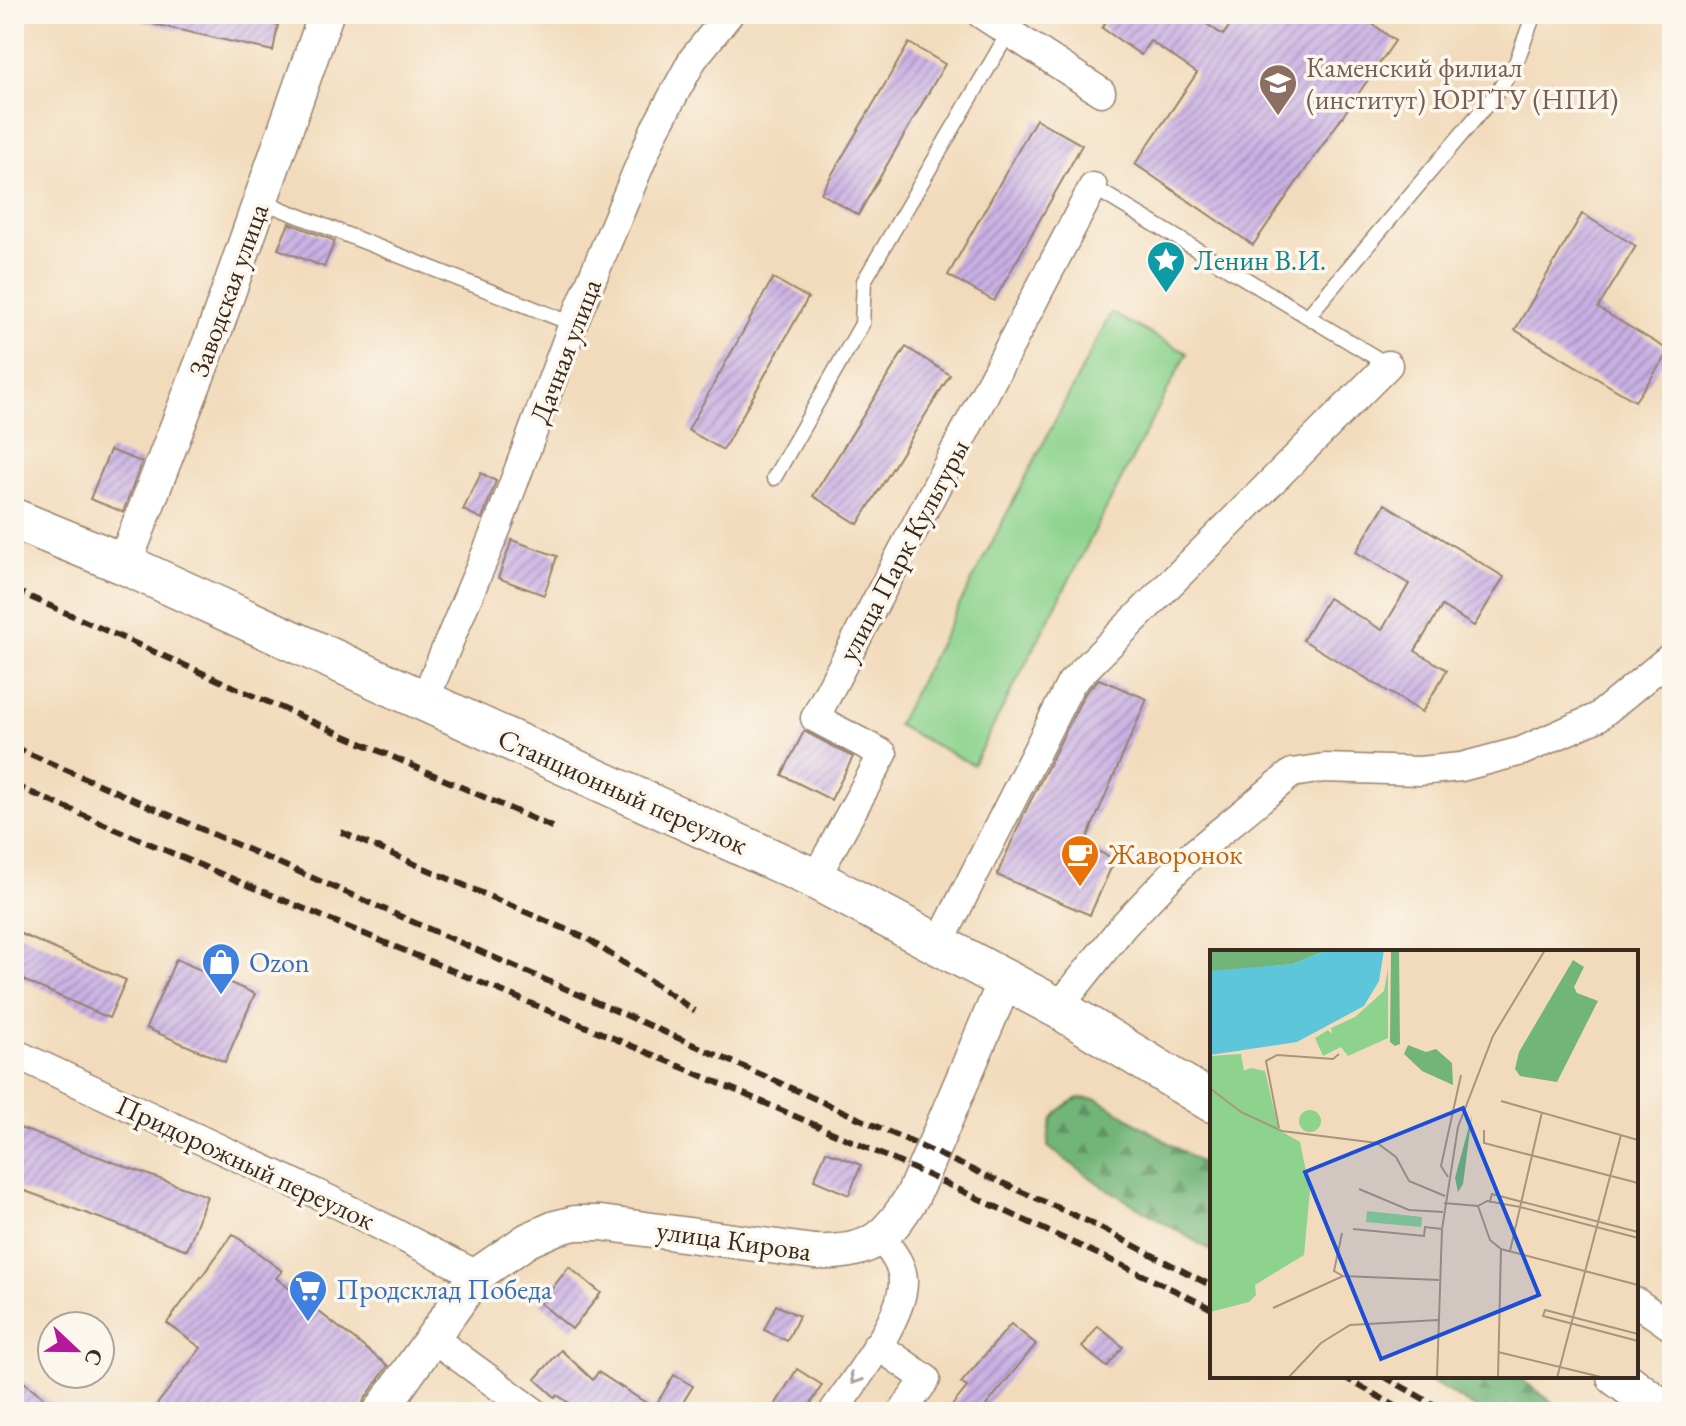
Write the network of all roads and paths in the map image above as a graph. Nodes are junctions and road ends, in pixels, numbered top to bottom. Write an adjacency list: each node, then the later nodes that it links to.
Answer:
1 (326, 14): 8 (street, Заводская улица)
2 (729, 14): 10 (street, Дачная улица)
3 (981, 14): 5 (street)
4 (1534, 14): 9 (lane)
5 (1009, 32): 6 (street); 12 (lane)
6 (1101, 92)
7 (1093, 187): 9 (lane); 17 (street, улица Парк Культуры)
8 (261, 201): 10 (lane); 14 (street, Заводская улица)
9 (1308, 316): 11 (lane)
10 (573, 324): 16 (street, Дачная улица)
11 (1388, 365): 18 (street)
12 (774, 478)
13 (14, 519): 14 (main road, Станционный переулок)
14 (124, 564): 16 (main road, Станционный переулок)
15 (1672, 656): 20 (street)
16 (424, 701): 17 (main road, Станционный переулок)
17 (815, 879): 18 (main road, Станционный переулок)
18 (939, 944): 19 (main road, Станционный переулок)
19 (1006, 979): 20 (main road, Станционный переулок); 23 (street, улица Кирова)
20 (1058, 1008): 22 (main road, Станционный переулок)
21 (14, 1053): 24 (street, Придорожный переулок)
22 (1209, 1094)
23 (881, 1237): 24 (street, улица Кирова); 28 (street)
24 (477, 1275): 27 (street, улица Кирова)
25 (1638, 1303): 26 (street)
26 (1672, 1327)
27 (434, 1339): 30 (street, улица Кирова); 31 (street)
28 (877, 1345): 32 (street, one-way to 32); 33 (street)
29 (1620, 1378): 34 (main road)
30 (380, 1412)
31 (534, 1412)
32 (833, 1412)
33 (902, 1412)
34 (1665, 1412)

